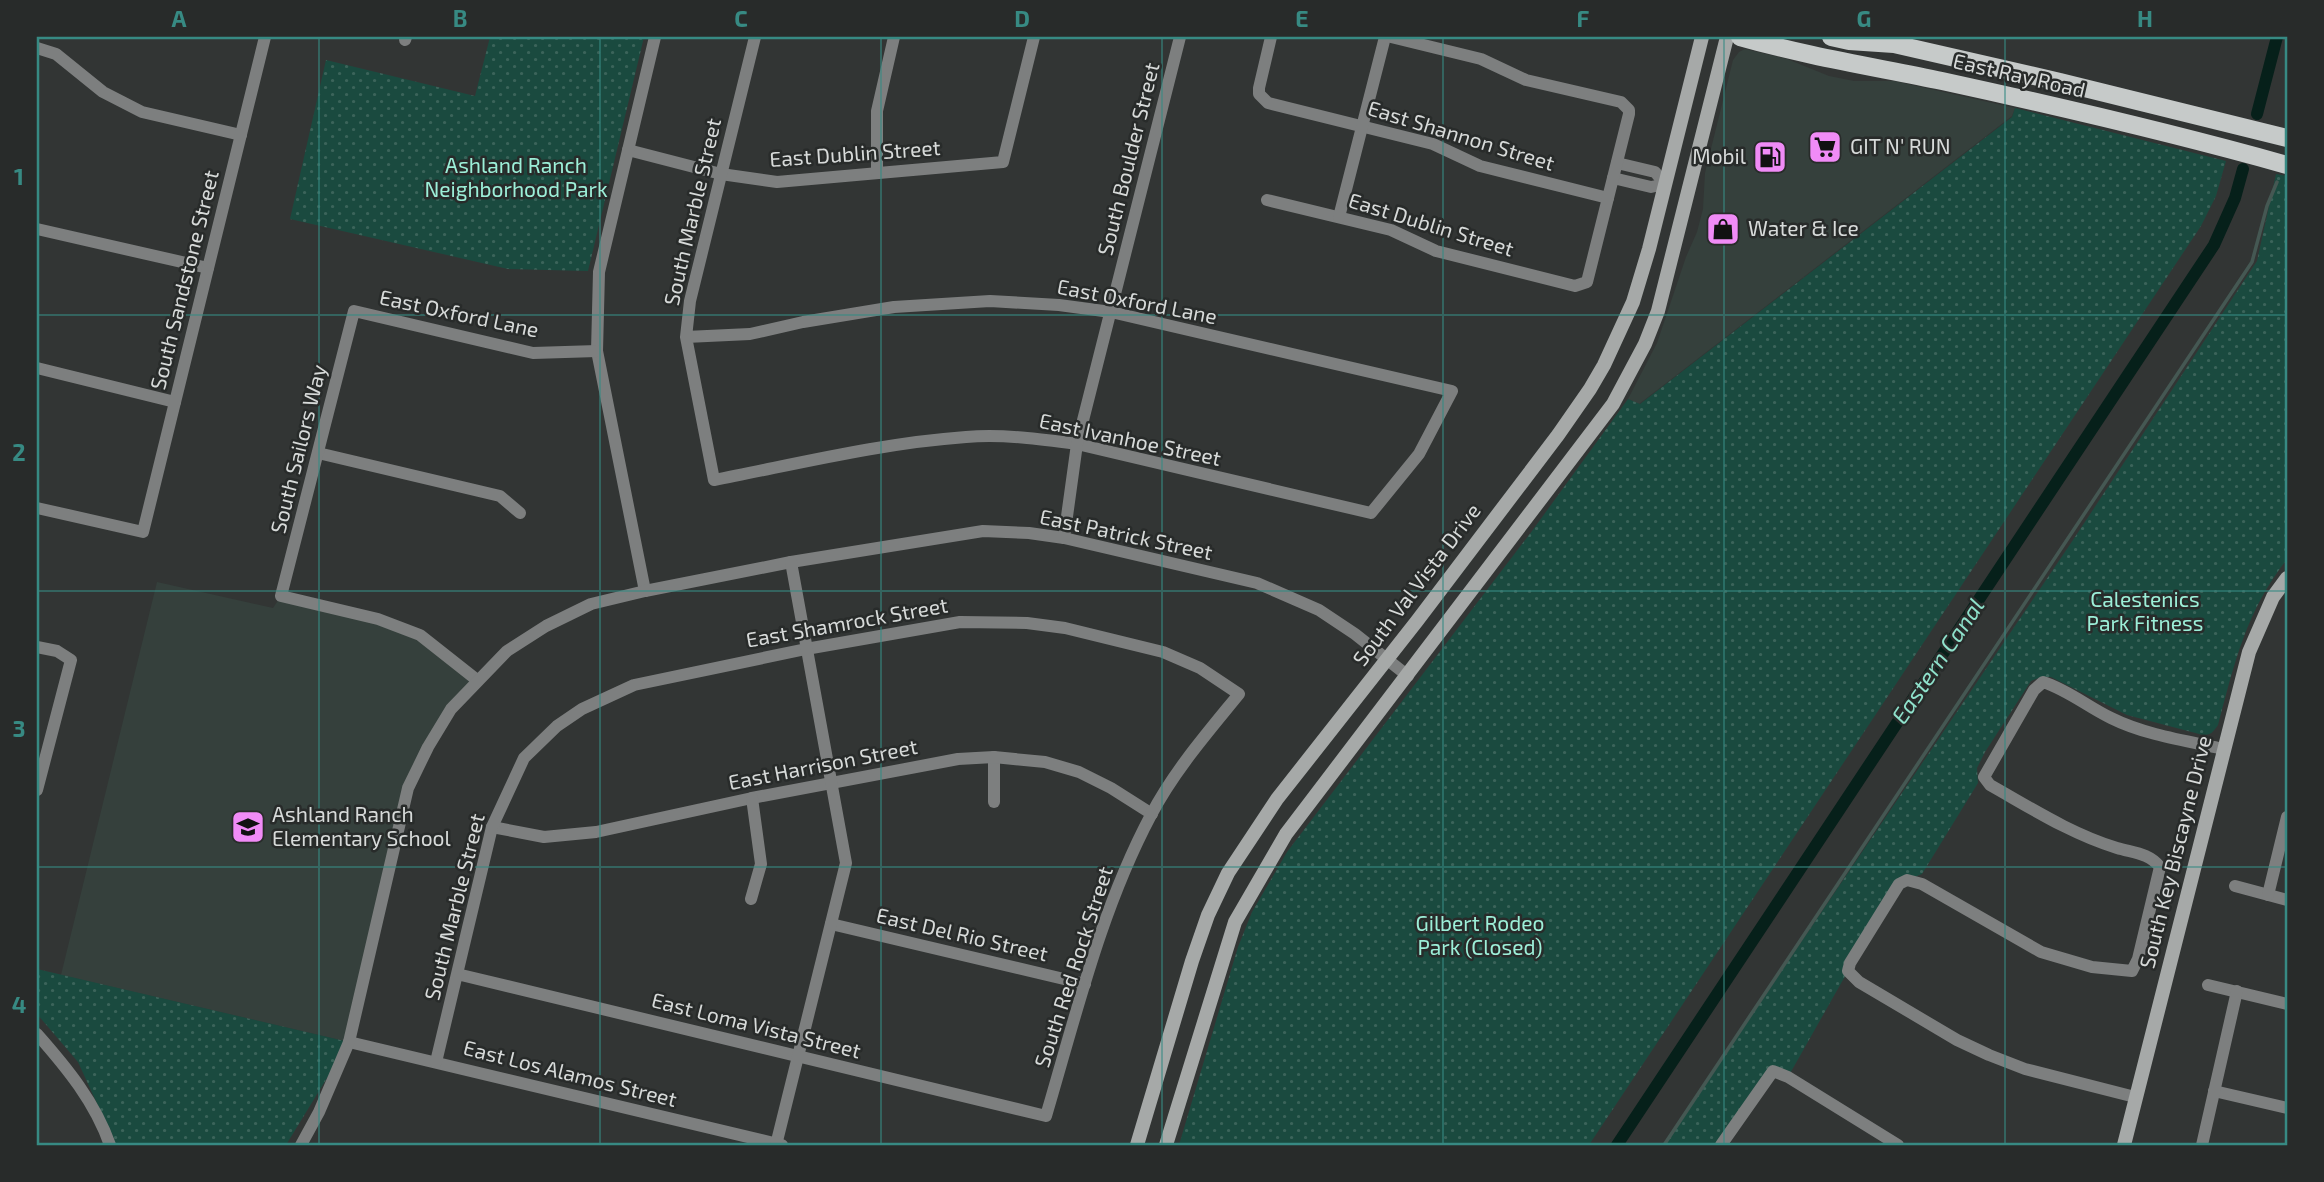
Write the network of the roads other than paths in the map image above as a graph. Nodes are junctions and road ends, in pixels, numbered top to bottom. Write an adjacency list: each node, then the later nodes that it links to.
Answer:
1 (265, 37): 18 (street, South Sandstone Street)
2 (655, 37): 20 (street)
3 (755, 37): 24 (street, South Marble Street)
4 (894, 37): 23 (street)
5 (1034, 37): 23 (street, East Dublin Street)
6 (1180, 37): 34 (street, South Boulder Street)
7 (1271, 37): 17 (street, East Shannon Street)
8 (1385, 37): 17 (street)
9 (1392, 37): 21 (street)
10 (1702, 37): 26 (main road, South Val Vista Drive)
11 (1727, 37): 27 (main road)
12 (1740, 37): 16 (main road, East Ray Road)
13 (1831, 37): 15 (main road, East Ray Road)
14 (37, 48): 18 (street)
15 (2060, 82): 16 (main road); 19 (main road, East Ray Road)
16 (1977, 89): 22 (main road, East Ray Road)
17 (1362, 127): 28 (street, East Shannon Street); 30 (street)
18 (241, 135): 32 (street, South Sandstone Street)
19 (2287, 138)
20 (628, 150): 24 (street, East Dublin Street); 36 (street)
21 (1617, 163): 25 (street); 26 (street)
22 (2287, 165)
23 (877, 173): 24 (street, East Dublin Street)
24 (722, 174): 35 (street, South Marble Street)
25 (1613, 178): 26 (street); 28 (street)
26 (1665, 184): 27 (main road); 39 (main road, South Val Vista Drive)
27 (1690, 190): 42 (main road)
28 (1608, 198): 30 (street, East Dublin Street)
29 (1267, 200): 30 (street, East Dublin Street)
30 (1339, 217)
31 (37, 229): 32 (street)
32 (208, 268): 38 (street, South Sandstone Street)
33 (354, 311): 36 (street, East Oxford Lane); 41 (street, South Sailors Way)
34 (1111, 312): 35 (street, East Oxford Lane); 40 (street, South Boulder Street); 46 (street, East Oxford Lane)
35 (686, 337): 43 (street, South Marble Street)
36 (597, 351): 50 (street)
37 (37, 368): 38 (street)
38 (175, 402): 44 (street, South Sandstone Street)
39 (1552, 442): 42 (main road); 53 (main road, South Val Vista Drive)
40 (1077, 444): 43 (street, East Ivanhoe Street); 46 (street, East Ivanhoe Street); 47 (street, South Boulder Street)
41 (318, 453): 45 (street); 55 (street, South Sailors Way)
42 (1574, 457): 54 (main road)
43 (713, 480)
44 (37, 508)
45 (520, 513)
46 (1371, 513)
47 (1064, 538): 48 (street, East Patrick Street); 53 (street, East Patrick Street)
48 (791, 562): 50 (street, East Patrick Street); 52 (street)
49 (2287, 578): 58 (main road, South Key Biscayne Drive)
50 (645, 591): 55 (street, East Patrick Street)
51 (37, 647): 61 (street)
52 (806, 649): 56 (street, East Shamrock Street); 57 (street, East Shamrock Street); 60 (street)
53 (1387, 660): 54 (street, East Patrick Street); 88 (main road, South Val Vista Drive)
54 (1408, 676): 89 (main road)
55 (477, 680): 78 (street, East Patrick Street)
56 (1239, 694): 64 (street, South Red Rock Street)
57 (582, 709): 66 (street, South Marble Street)
58 (2224, 749): 82 (main road, South Key Biscayne Drive); 82 (street)
59 (994, 757): 60 (street, East Harrison Street); 63 (street); 64 (street, East Harrison Street)
60 (833, 783): 62 (street, East Harrison Street); 71 (street)
61 (37, 790)
62 (752, 798): 66 (street, East Harrison Street); 69 (street)
63 (994, 803)
64 (1152, 814): 73 (street, South Red Rock Street)
65 (2287, 817): 68 (street)
66 (492, 827): 72 (street, South Marble Street)
67 (2235, 886): 68 (street)
68 (2268, 895): 70 (street)
69 (751, 899)
70 (2287, 900)
71 (831, 924): 73 (street, East Del Rio Street); 79 (street)
72 (457, 974): 79 (street, East Loma Vista Street); 80 (street, South Marble Street)
73 (1085, 984): 84 (street, South Red Rock Street)
74 (2208, 985): 75 (street)
75 (2237, 991): 76 (street); 81 (street)
76 (2287, 1004)
77 (37, 1034): 85 (street)
78 (349, 1042): 80 (street, East Los Alamos Street); 86 (street, East Patrick Street)
79 (798, 1056): 84 (street, East Loma Vista Street); 87 (street)
80 (436, 1062): 87 (street, East Los Alamos Street)
81 (2214, 1091): 83 (street); 93 (street)
82 (2135, 1097): 92 (main road, South Key Biscayne Drive)
83 (2287, 1108)
84 (1046, 1116)
85 (110, 1145)
86 (301, 1145)
87 (778, 1145)
88 (1137, 1145)
89 (1166, 1145)
90 (1721, 1145): 91 (street)
91 (1898, 1145)
92 (2124, 1145)
93 (2202, 1145)

